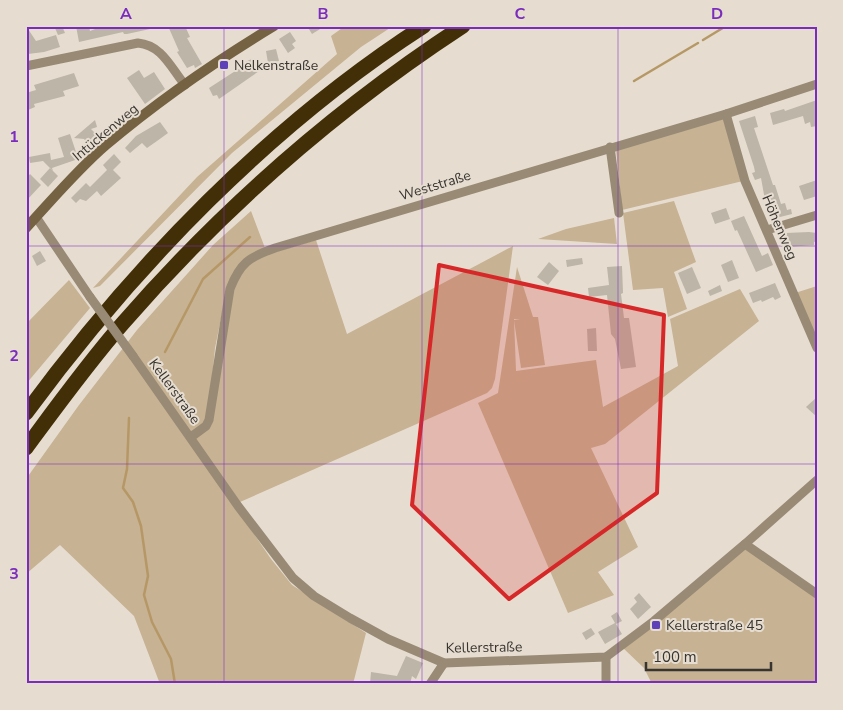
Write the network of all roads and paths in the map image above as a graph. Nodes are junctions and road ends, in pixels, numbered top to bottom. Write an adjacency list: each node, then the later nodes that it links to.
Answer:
1 (274, 26): 6 (street, Intückenweg)
2 (424, 26): 15 (highway)
3 (463, 26): 17 (highway)
4 (26, 66): 6 (street)
5 (817, 84): 7 (street, Weststraße)
6 (185, 85): 11 (street, Intückenweg)
7 (726, 114): 8 (street, Weststraße); 13 (street, Höhenweg)
8 (610, 147): 9 (street); 16 (street, Weststraße)
9 (618, 213)
10 (817, 215): 13 (street)
11 (36, 217): 12 (street, Intückenweg); 16 (street, Kellerstraße, bridge)
12 (26, 228)
13 (767, 230): 14 (street, Höhenweg)
14 (817, 348)
15 (26, 413)
16 (191, 437): 22 (street, Kellerstraße)
17 (26, 448)
18 (817, 480): 19 (street)
19 (745, 544): 20 (street); 21 (street)
20 (817, 594)
21 (606, 657): 22 (street, Kellerstraße); 24 (street)
22 (444, 663): 23 (street)
23 (430, 684)
24 (606, 684)

